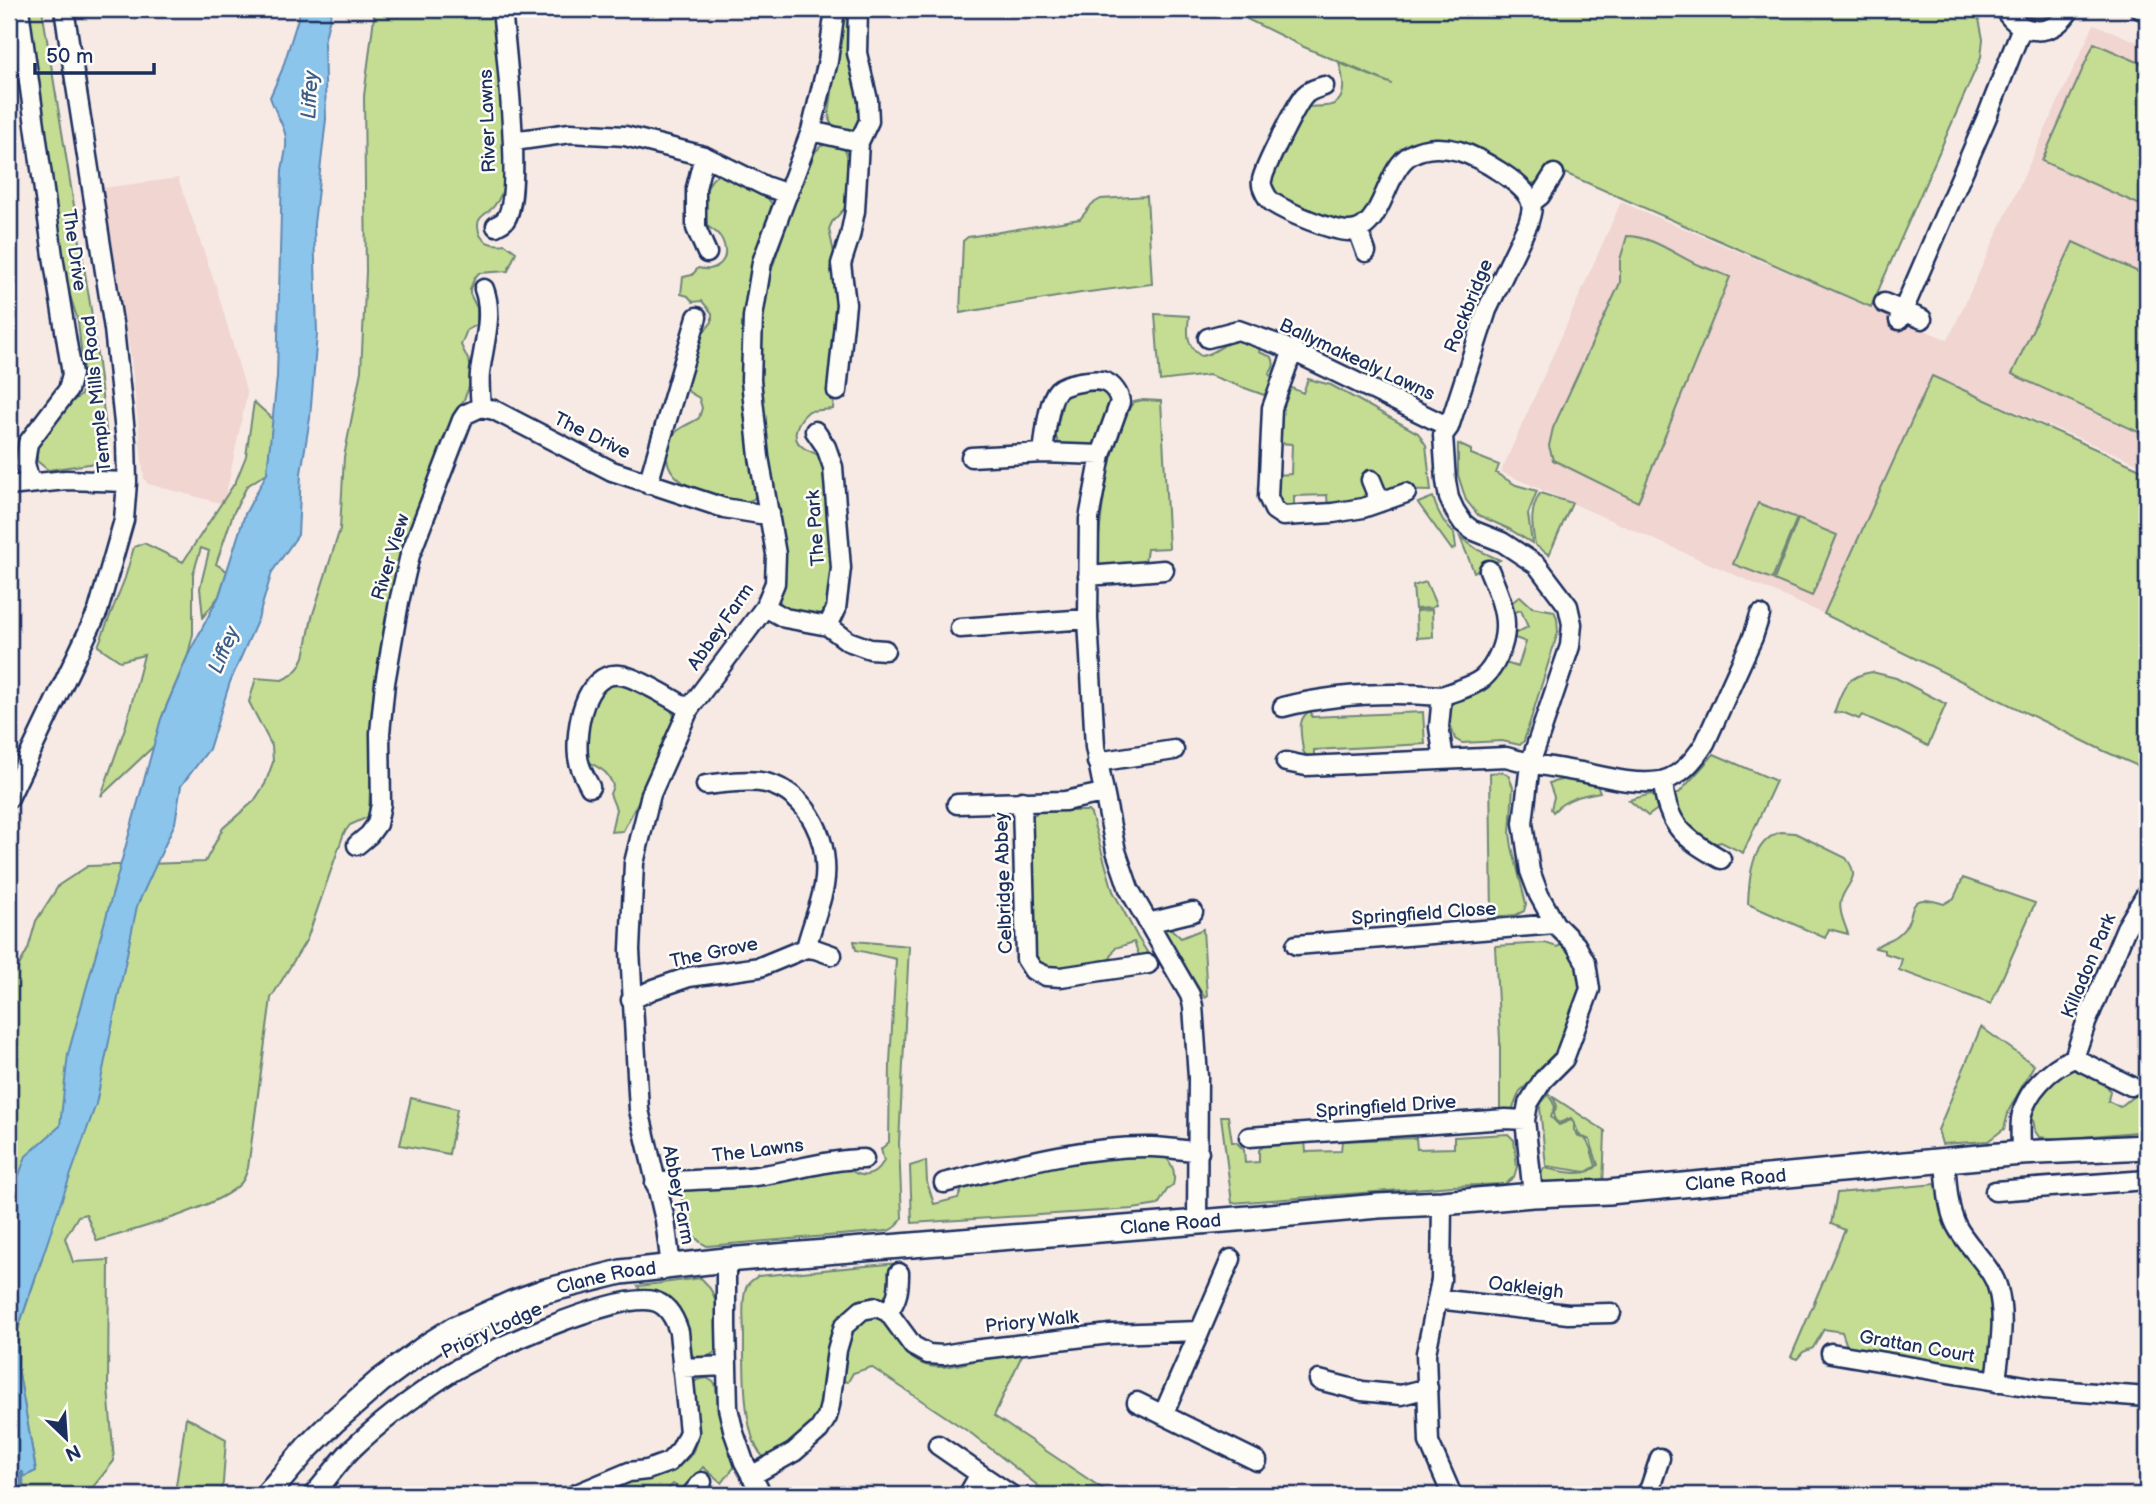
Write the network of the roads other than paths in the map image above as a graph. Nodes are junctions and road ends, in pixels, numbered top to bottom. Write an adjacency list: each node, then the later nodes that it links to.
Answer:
1 (19, 9): 39 (street, The Drive)
2 (64, 9): 38 (street, Temple Mills Road)
3 (502, 9): 13 (street, River Lawns)
4 (835, 9): 12 (street, Abbey Farm)
5 (858, 9): 14 (street)
6 (2004, 9): 10 (street)
7 (2070, 9): 10 (street)
8 (2140, 9): 9 (street)
9 (2147, 12)
10 (2022, 27): 25 (street)
11 (1324, 86): 20 (street)
12 (811, 131): 14 (street); 17 (street, Abbey Farm)
13 (514, 141): 15 (street); 19 (street, River Lawns)
14 (859, 142): 30 (street)
15 (704, 156): 17 (street); 22 (street)
16 (1554, 174): 18 (street)
17 (788, 194): 44 (street, Abbey Farm)
18 (1531, 203): 20 (street); 32 (street, Rockbridge)
19 (496, 226)
20 (1358, 230): 21 (street)
21 (1366, 252)
22 (707, 253)
23 (484, 289): 31 (street)
24 (1884, 303): 25 (street)
25 (1900, 315): 27 (street)
26 (697, 317): 40 (street, The Drive)
27 (1922, 319)
28 (1208, 338): 29 (street, Ballymakealy Lawns)
29 (1293, 350): 32 (street, Ballymakealy Lawns); 43 (street)
30 (837, 391)
31 (481, 407): 40 (street, The Drive); 69 (street, River View)
32 (1449, 427): 61 (street, Ballymakealy Lawns)
33 (815, 431): 51 (street, The Park)
34 (1043, 453): 35 (street); 35 (street); 36 (street)
35 (1101, 455): 47 (street)
36 (971, 457)
37 (1371, 480): 43 (street)
38 (127, 482): 39 (street); 66 (street, Temple Mills Road)
39 (30, 483): 41 (street)
40 (648, 484): 44 (street, The Drive)
41 (9, 486)
42 (1406, 493): 43 (street)
43 (1380, 502)
44 (769, 513): 48 (street, Abbey Farm)
45 (1164, 570): 47 (street)
46 (1489, 570): 54 (street)
47 (1088, 576): 50 (street)
48 (765, 607): 51 (street); 56 (street, Abbey Farm)
49 (1760, 615): 62 (street)
50 (1088, 619): 52 (street); 59 (street)
51 (828, 626): 53 (street)
52 (960, 628)
53 (885, 650)
54 (1442, 696): 55 (street); 58 (street)
55 (1283, 707)
56 (689, 709): 64 (street); 79 (street, Abbey Farm)
57 (1174, 750): 59 (street)
58 (1444, 759): 60 (street); 61 (street)
59 (1097, 762): 65 (street)
60 (1286, 762)
61 (1530, 764): 62 (street); 74 (street, Ballymakealy Lawns)
62 (1663, 781): 70 (street)
63 (706, 785): 76 (street)
64 (590, 787)
65 (1103, 793): 67 (street, Celbridge Abbey); 73 (street)
66 (9, 797)
67 (1022, 801): 68 (street, Celbridge Abbey); 78 (street, Celbridge Abbey)
68 (957, 803)
69 (357, 845)
70 (1721, 859)
71 (2147, 893): 80 (street, Killadon Park)
72 (1193, 912): 73 (street)
73 (1148, 923): 85 (street)
74 (1555, 924): 75 (street, Springfield Close); 82 (street, Ballymakealy Lawns)
75 (1296, 945)
76 (806, 948): 77 (street); 79 (street, The Grove)
77 (832, 955)
78 (1148, 964)
79 (631, 1000): 90 (street, Abbey Farm)
80 (2074, 1058): 81 (street); 86 (street)
81 (2132, 1086)
82 (1525, 1119): 83 (street, Springfield Drive); 93 (street)
83 (1249, 1137)
84 (2147, 1147): 86 (main road, Clane Road)
85 (1199, 1152): 91 (street); 95 (street)
86 (2021, 1153): 88 (main road, Clane Road)
87 (864, 1158): 90 (street, The Lawns)
88 (1945, 1161): 93 (main road, Clane Road); 108 (street, Grattan Court)
89 (2147, 1180): 92 (street)
90 (655, 1183): 98 (street, Abbey Farm)
91 (944, 1183)
92 (1995, 1191)
93 (1533, 1195): 94 (main road, Clane Road)
94 (1442, 1203): 95 (main road, Clane Road); 100 (street)
95 (1198, 1222): 97 (main road, Clane Road)
96 (1231, 1259): 103 (street)
97 (726, 1260): 98 (main road, Clane Road); 105 (street)
98 (671, 1266): 118 (main road, Clane Road)
99 (899, 1273): 101 (street)
100 (1437, 1299): 102 (street, Oakleigh); 109 (street)
101 (888, 1312): 103 (street, Priory Walk); 117 (street)
102 (1611, 1313)
103 (1200, 1331): 112 (street)
104 (1831, 1353): 108 (street, Grattan Court)
105 (726, 1366): 106 (street); 117 (street)
106 (682, 1368): 119 (street, Priory Lodge); 120 (street, Priory Lodge)
107 (1319, 1380): 109 (street)
108 (1996, 1382): 110 (street, Grattan Court)
109 (1428, 1388): 124 (street)
110 (2147, 1397)
111 (1137, 1402): 112 (street)
112 (1163, 1415): 115 (street)
113 (938, 1445): 116 (street)
114 (1660, 1458): 125 (street)
115 (1257, 1461)
116 (981, 1474): 122 (street); 123 (street)
117 (751, 1476): 121 (street)
118 (267, 1495)
119 (313, 1495)
120 (574, 1495)
121 (762, 1495)
122 (968, 1495)
123 (1012, 1495)
124 (1452, 1495)
125 (1645, 1495)

